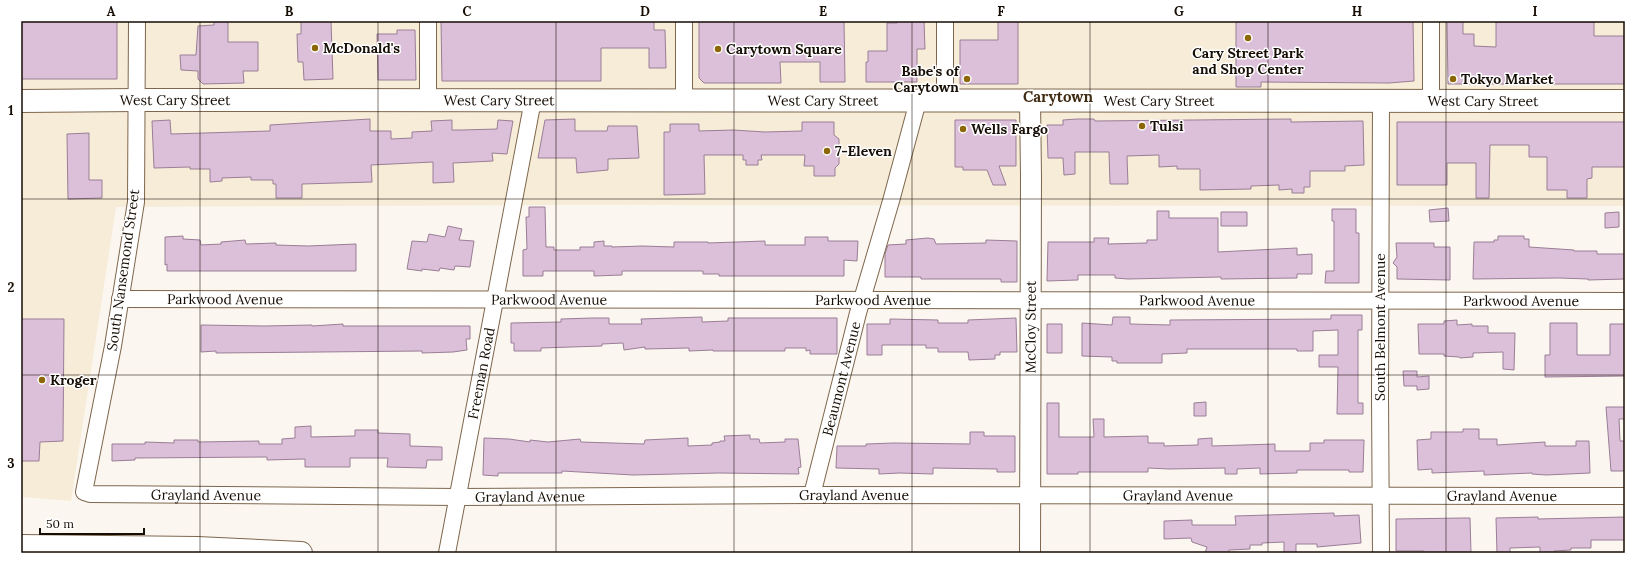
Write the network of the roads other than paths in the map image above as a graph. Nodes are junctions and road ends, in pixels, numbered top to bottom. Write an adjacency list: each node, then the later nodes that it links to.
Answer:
1 (137, 21): 6 (street, South Nansemond Street)
2 (428, 21): 7 (street)
3 (684, 21): 9 (street)
4 (945, 21): 12 (street)
5 (1431, 21): 15 (street)
6 (137, 100): 7 (main road, West Cary Street); 10 (main road, West Cary Street); 17 (street, South Nansemond Street)
7 (428, 100): 8 (main road, West Cary Street)
8 (532, 100): 9 (main road, West Cary Street); 19 (street, Freeman Road)
9 (684, 100): 11 (main road, West Cary Street)
10 (21, 101)
11 (918, 101): 12 (main road, West Cary Street); 18 (street, Beaumont Avenue)
12 (945, 101): 13 (main road, West Cary Street)
13 (1030, 101): 14 (main road, West Cary Street); 20 (street, McCloy Street)
14 (1381, 101): 15 (main road, West Cary Street); 21 (street, South Belmont Avenue)
15 (1431, 101): 16 (main road, West Cary Street)
16 (1625, 101)
17 (120, 299): 19 (street, Parkwood Avenue); 23 (street, South Nansemond Street)
18 (862, 299): 19 (street, Parkwood Avenue); 20 (street, Parkwood Avenue); 24 (street, Beaumont Avenue)
19 (495, 300): 28 (street, Freeman Road)
20 (1030, 300): 21 (street, Parkwood Avenue); 25 (street, McCloy Street)
21 (1380, 300): 22 (street, Parkwood Avenue); 26 (street, South Belmont Avenue)
22 (1625, 301)
23 (84, 492): 28 (street, Grayland Avenue)
24 (812, 495): 25 (street, Grayland Avenue); 28 (street, Grayland Avenue)
25 (1030, 496): 26 (street, Grayland Avenue); 30 (street, McCloy Street)
26 (1380, 496): 27 (street, Grayland Avenue); 33 (street, South Belmont Avenue)
27 (1625, 496)
28 (458, 497): 32 (street, Freeman Road)
29 (21, 546): 31 (main road)
30 (1030, 548)
31 (301, 553)
32 (447, 553)
33 (1381, 553)

